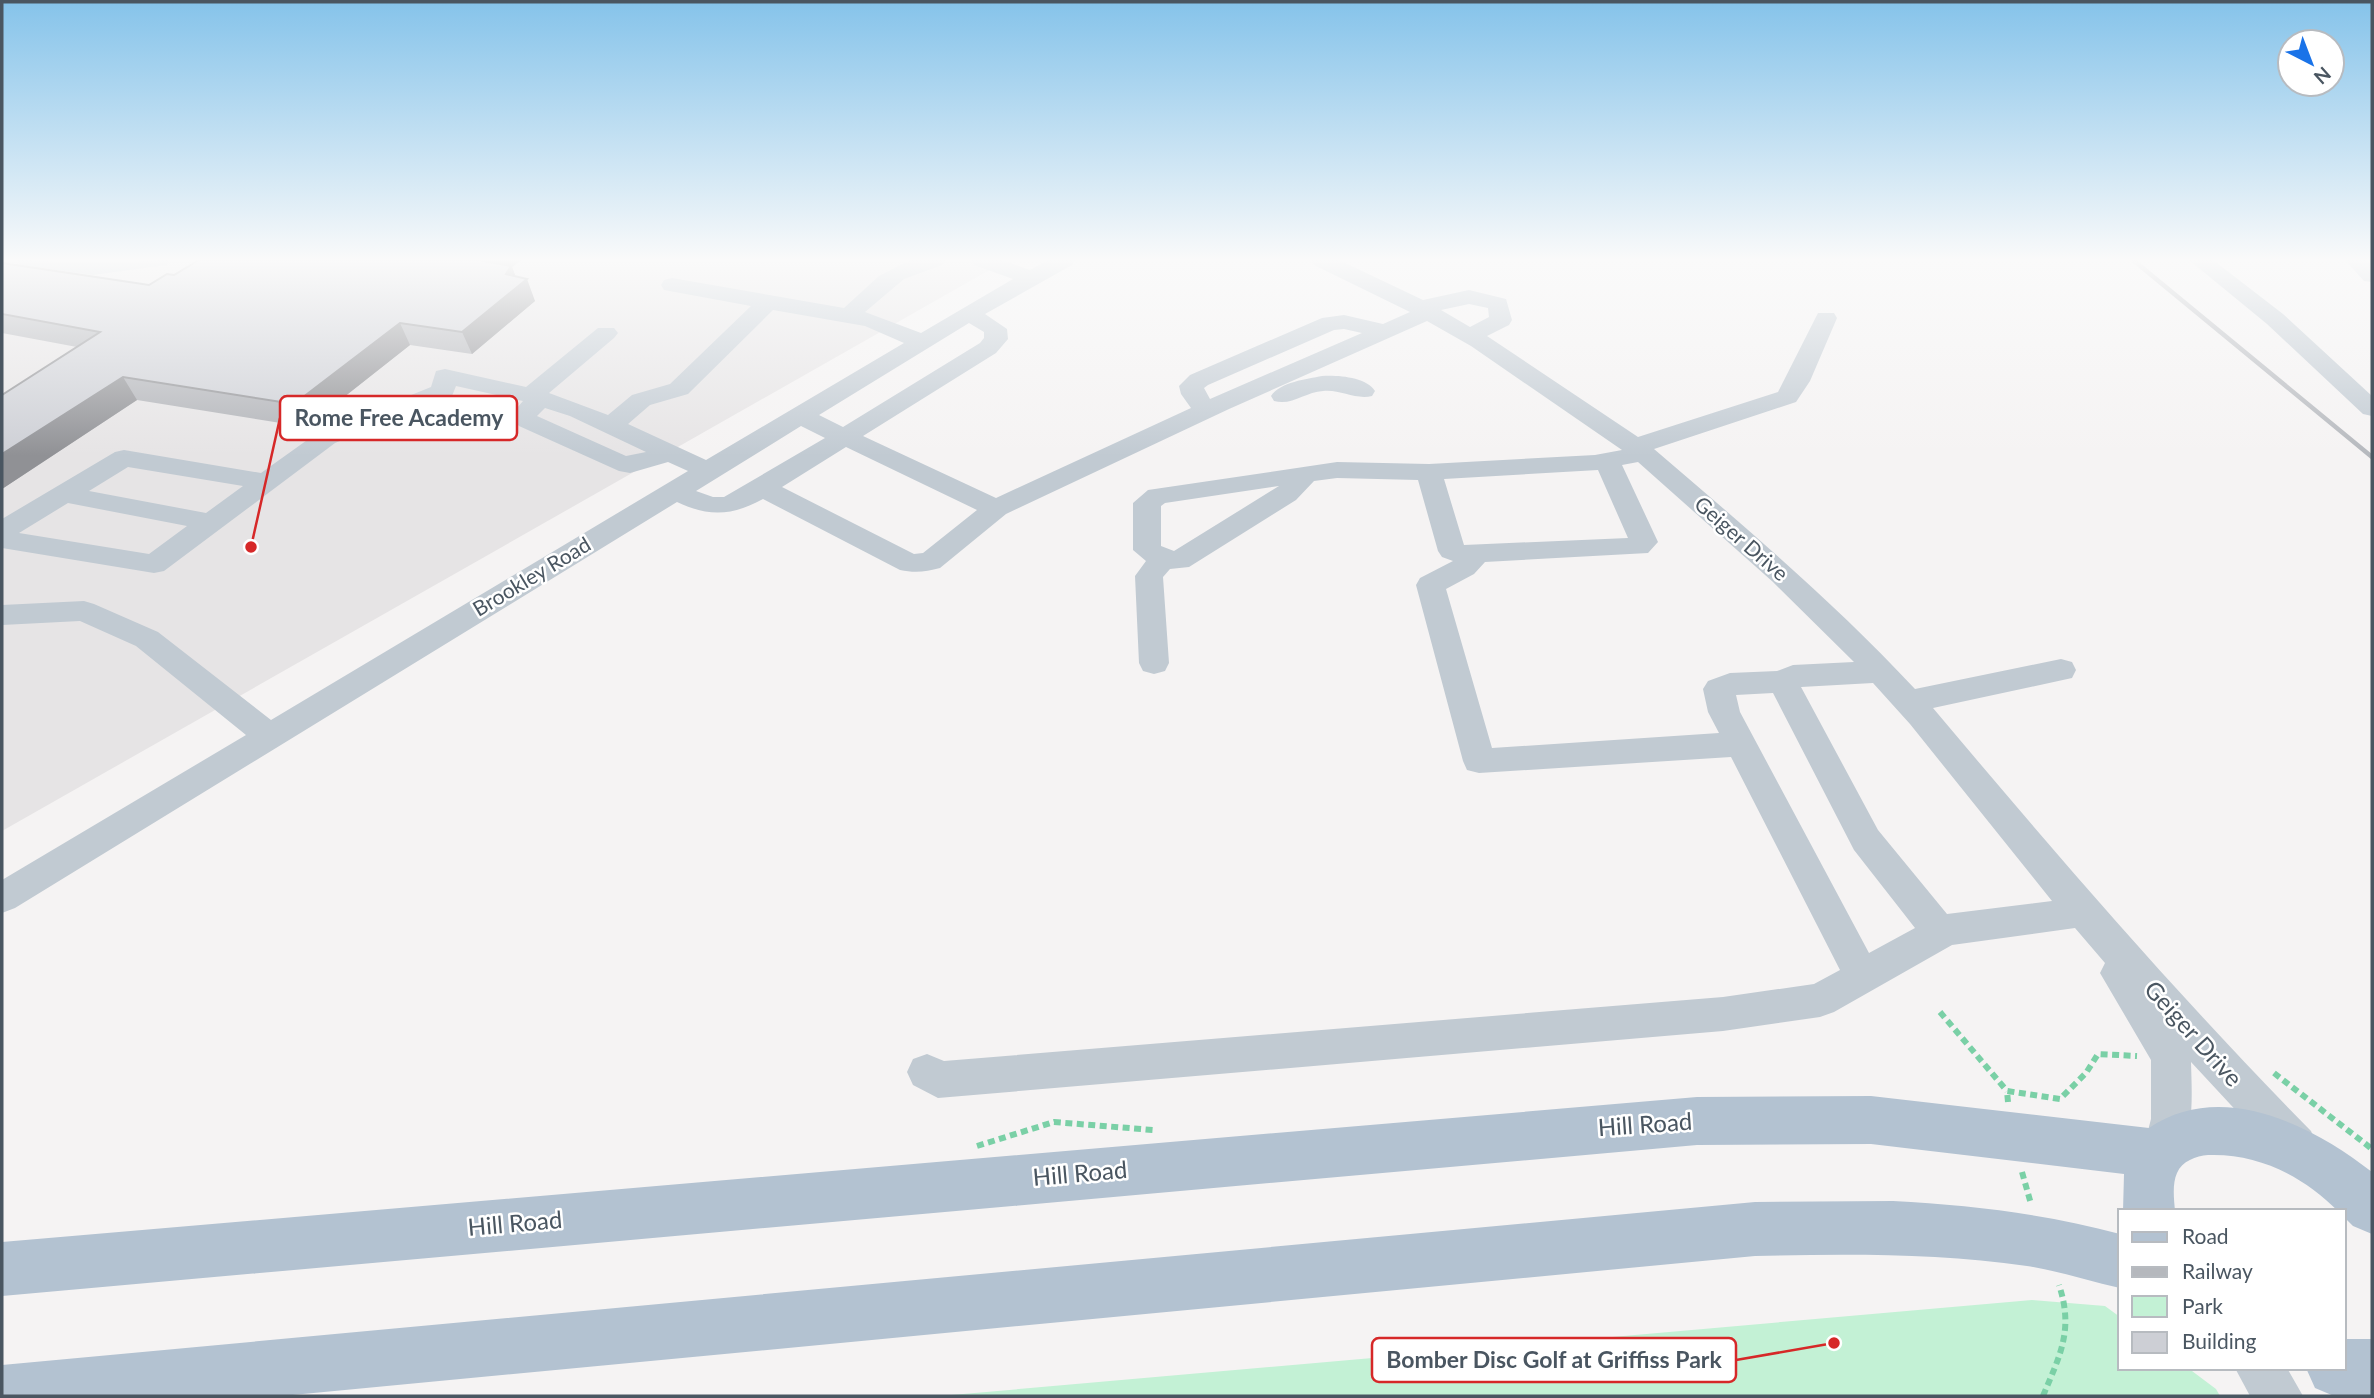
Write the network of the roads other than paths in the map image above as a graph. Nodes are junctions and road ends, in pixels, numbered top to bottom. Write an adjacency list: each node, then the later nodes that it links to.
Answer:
1 (744, 325): 18 (street)
2 (885, 325): 12 (street)
3 (951, 325): 12 (street, Brookley Road)
4 (989, 325): 19 (street)
5 (1396, 325): 16 (street)
6 (1451, 325): 11 (street, Geiger Drive)
7 (1491, 325): 11 (street)
8 (1823, 325): 20 (street)
9 (2282, 325): 15 (street)
10 (606, 333): 14 (street)
11 (1470, 336): 20 (street, Geiger Drive)
12 (922, 342): 17 (street, Brookley Road)
13 (1363, 391): 16 (street)
14 (535, 397): 18 (street); 21 (street); 26 (street)
15 (2372, 409)
16 (1197, 415): 30 (street)
17 (800, 416): 19 (street); 23 (street, Brookley Road)
18 (611, 426): 21 (street)
19 (842, 437): 27 (street); 30 (street)
20 (1638, 450): 22 (street); 39 (street, Geiger Drive)
21 (670, 453): 23 (street)
22 (1607, 461): 24 (street); 34 (street)
23 (708, 471): 28 (street, Brookley Road)
24 (1429, 472): 25 (street); 34 (street)
25 (1306, 475): 35 (street); 35 (street)
26 (265, 482): 29 (street); 31 (street)
27 (762, 488): 28 (street); 30 (street)
28 (675, 491): 42 (street, Brookley Road)
29 (63, 494): 31 (street); 32 (street)
30 (996, 508)
31 (209, 522): 33 (street)
32 (2, 531)
33 (2, 539)
34 (1478, 553): 43 (street)
35 (1163, 559): 37 (street)
36 (2, 615): 42 (street)
37 (1154, 663)
38 (2061, 670): 41 (street)
39 (1881, 672): 40 (street); 41 (street, Geiger Drive)
40 (1783, 682): 43 (street); 46 (street)
41 (1909, 702): 45 (street, Geiger Drive)
42 (269, 736): 44 (street, Brookley Road)
43 (1741, 744): 47 (street)
44 (2, 898)
45 (2083, 912): 46 (street); 49 (street, Geiger Drive); 50 (street, Geiger Drive)
46 (1940, 933): 47 (street)
47 (1863, 976): 48 (street)
48 (927, 1072)
49 (2162, 1150): 50 (main road); 52 (main road); 54 (main road, Hill Road)
50 (2305, 1155): 51 (main road)
51 (2370, 1203)
52 (2149, 1209)
53 (2118, 1261): 58 (main road)
54 (2, 1269)
55 (2372, 1367): 56 (main road)
56 (2346, 1368)
57 (2260, 1370): 59 (street)
58 (2, 1394)
59 (2279, 1396)

